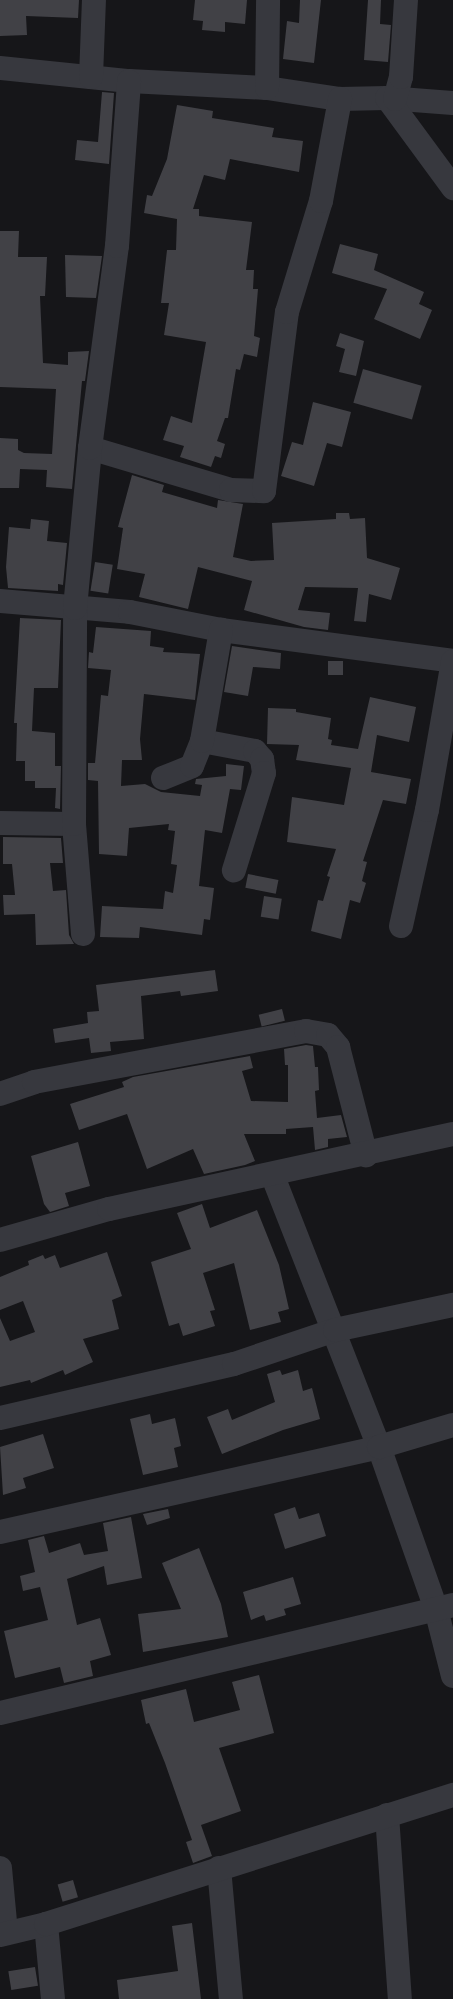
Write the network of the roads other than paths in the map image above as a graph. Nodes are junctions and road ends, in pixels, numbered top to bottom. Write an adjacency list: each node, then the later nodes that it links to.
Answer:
1 (94, 0): 5 (street)
2 (268, 0): 7 (street)
3 (406, 0): 8 (street)
4 (0, 68): 5 (street)
5 (91, 77): 6 (street)
6 (129, 81): 7 (street); 12 (street)
7 (267, 88): 9 (street)
8 (391, 98): 9 (street); 10 (street); 11 (street)
9 (340, 99): 12 (street)
10 (453, 103)
11 (453, 188)
12 (90, 448): 14 (street)
13 (0, 601): 14 (street)
14 (74, 608): 15 (street); 20 (street)
15 (221, 630): 16 (street); 17 (street)
16 (453, 661): 22 (street)
17 (202, 741): 18 (street); 21 (street)
18 (163, 778)
19 (0, 823): 20 (street)
20 (74, 824): 23 (street)
21 (234, 870)
22 (401, 926)
23 (83, 934)
24 (0, 1094): 26 (street)
25 (453, 1134): 26 (street)
26 (366, 1155): 27 (street)
27 (272, 1174): 28 (street); 30 (street)
28 (0, 1240)
29 (453, 1305): 30 (street)
30 (335, 1330): 31 (street); 33 (street)
31 (0, 1418)
32 (453, 1425): 33 (street)
33 (379, 1447): 34 (street); 35 (street)
34 (0, 1532)
35 (444, 1607): 36 (street); 37 (street)
36 (453, 1676)
37 (0, 1713)
38 (453, 1795): 39 (street)
39 (387, 1815): 41 (street); 46 (street)
40 (0, 1868): 43 (street)
41 (220, 1868): 42 (street); 45 (street)
42 (46, 1924): 43 (street); 44 (street)
43 (3, 1934)
44 (53, 1999)
45 (231, 1999)
46 (400, 1999)

